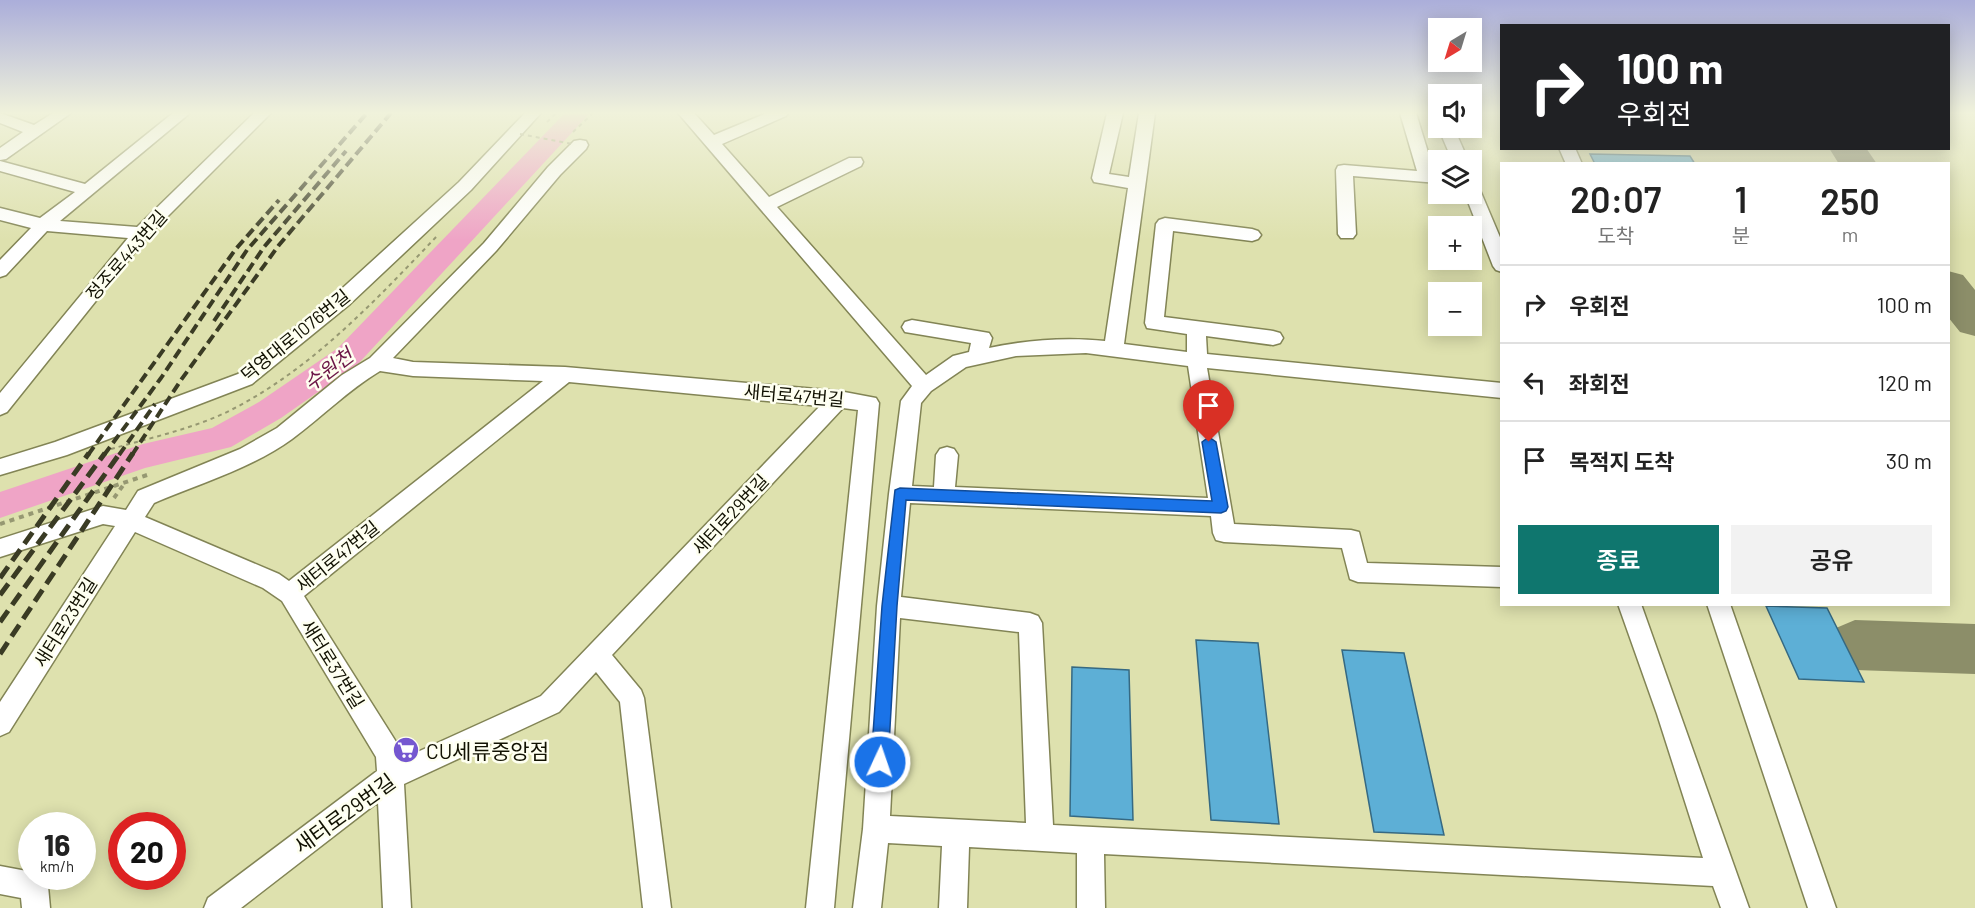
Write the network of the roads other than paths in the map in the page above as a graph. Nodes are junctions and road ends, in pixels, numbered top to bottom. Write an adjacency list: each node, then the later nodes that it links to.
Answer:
1 (130, 155): 12 (street)
2 (220, 155): 19 (street, 정조로443번길)
3 (494, 155): 37 (street, 덕영대로1076번길)
4 (567, 155): 30 (street, 새터로23번길)
5 (723, 155): 14 (street)
6 (1105, 155): 11 (street)
7 (1141, 155): 11 (street)
8 (855, 162): 14 (street)
9 (0, 166): 12 (street)
10 (1428, 177): 20 (street)
11 (1137, 184): 16 (street)
12 (88, 190): 18 (street)
13 (1478, 204): 22 (street)
14 (766, 205): 32 (street)
15 (0, 213): 18 (street)
16 (1131, 220): 17 (street); 27 (street)
17 (1165, 224): 21 (street); 25 (street)
18 (43, 225): 19 (street); 23 (street)
19 (141, 233): 35 (street, 정조로443번길)
20 (1347, 234)
21 (1252, 235)
22 (1500, 261)
23 (0, 271)
24 (912, 327): 28 (street)
25 (1196, 328): 26 (street); 29 (street)
26 (1273, 338)
27 (1113, 350): 28 (street); 29 (street)
28 (977, 358): 32 (street)
29 (1196, 360): 33 (street); 40 (street)
30 (376, 363): 31 (street); 41 (street, 새터로23번길)
31 (565, 374): 34 (street, 새터로47번길); 44 (street, 새터로47번길)
32 (924, 386): 38 (street)
33 (1500, 391)
34 (838, 399): 48 (street, 새터로29번길); 61 (street, 새터로47번길)
35 (0, 407)
36 (947, 456): 39 (street)
37 (0, 467)
38 (900, 494): 39 (street); 45 (street)
39 (944, 496): 40 (street)
40 (1221, 507): 43 (street)
41 (130, 520): 42 (street, 새터로37번길); 44 (street, 새터로37번길); 49 (street, 새터로23번길)
42 (0, 548)
43 (1500, 577)
44 (290, 594): 50 (street, 새터로37번길)
45 (889, 606): 51 (street); 53 (street)
46 (1630, 606): 55 (street)
47 (1719, 606): 66 (street)
48 (597, 655): 50 (street, 새터로29번길); 60 (street)
49 (0, 724)
50 (390, 777): 58 (street, 새터로29번길); 59 (street, 새터로37번길)
51 (876, 829): 52 (street); 62 (street)
52 (956, 833): 53 (street); 63 (street)
53 (1040, 838): 54 (street)
54 (1090, 840): 55 (street); 64 (street)
55 (1721, 873): 65 (street)
56 (0, 880): 57 (street)
57 (36, 908)
58 (218, 908)
59 (397, 908)
60 (657, 908)
61 (820, 908)
62 (867, 908)
63 (952, 908)
64 (1091, 908)
65 (1735, 908)
66 (1822, 908)

